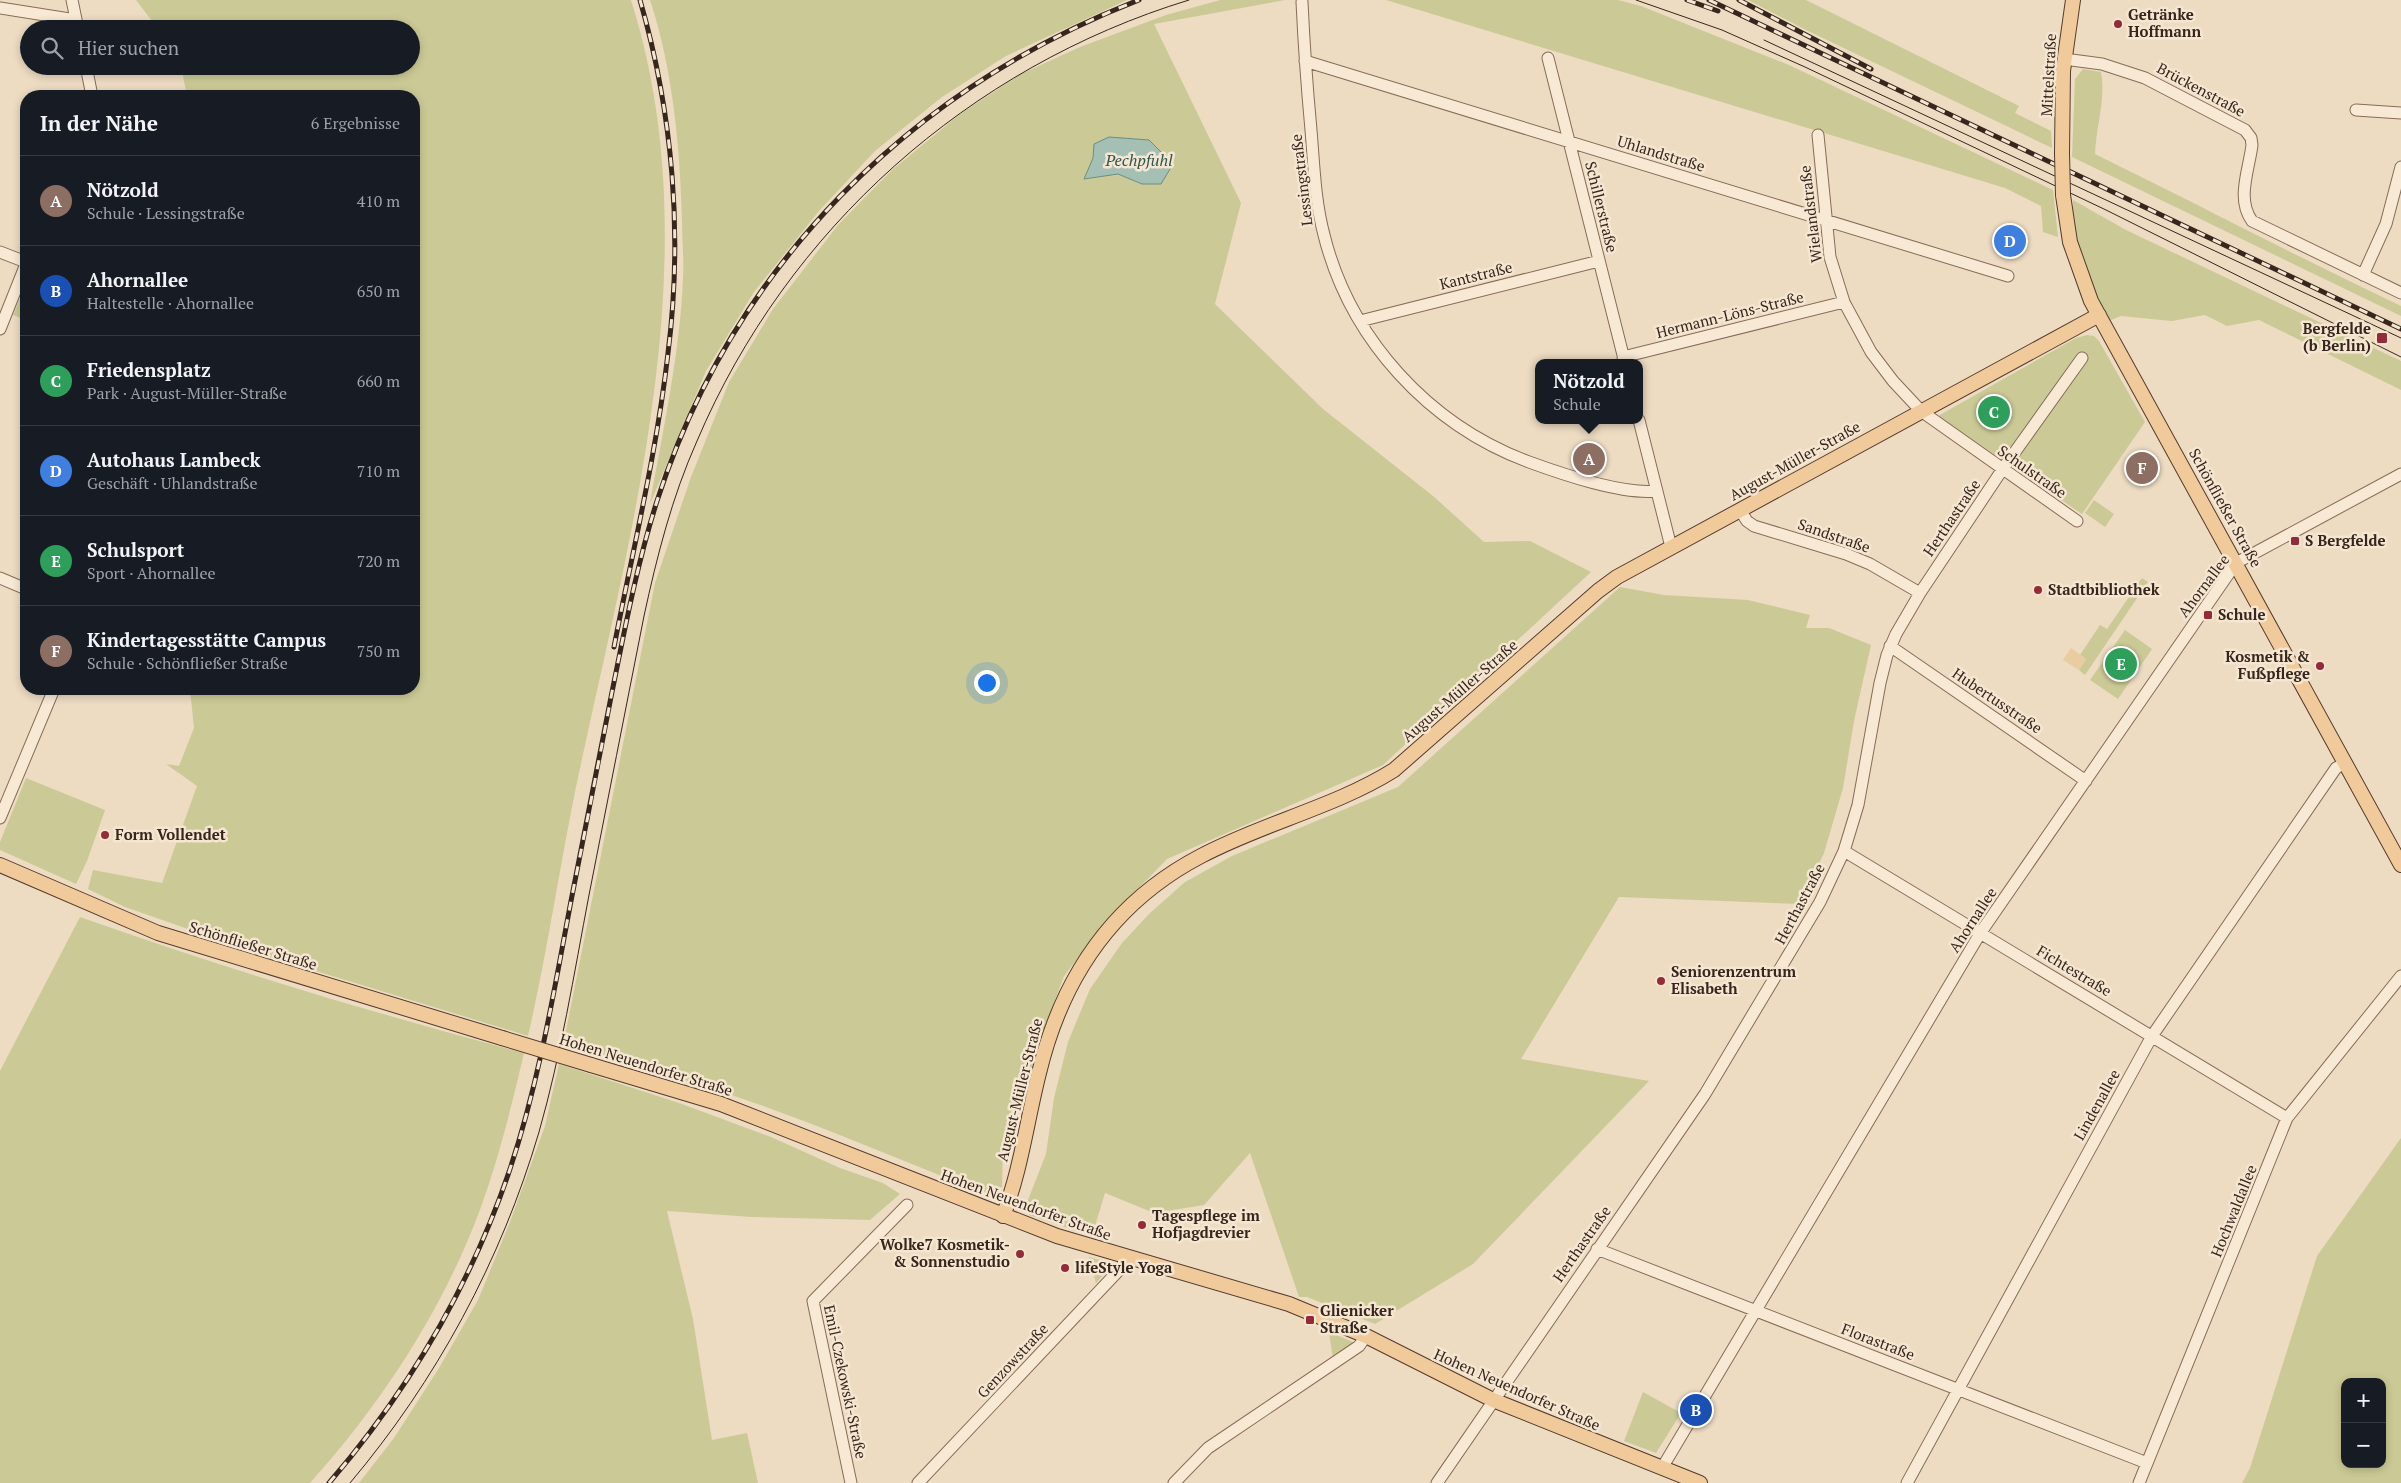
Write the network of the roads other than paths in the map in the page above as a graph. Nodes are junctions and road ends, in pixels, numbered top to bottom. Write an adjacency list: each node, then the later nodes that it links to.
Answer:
1 (72, 0): 6 (street)
2 (2073, 0): 8 (main road, Mittelstraße)
3 (1302, 2): 9 (street, Lessingstraße)
4 (0, 8): 5 (street)
5 (58, 20)
6 (76, 20)
7 (1548, 58): 15 (street, Schillerstraße)
8 (2064, 59): 16 (main road, Mittelstraße); 22 (street, Brückenstraße)
9 (1305, 61): 15 (street, Uhlandstraße); 28 (street, Lessingstraße)
10 (88, 75): 11 (street)
11 (91, 90)
12 (2356, 110): 13 (street)
13 (2401, 113)
14 (1818, 135): 18 (street, Wielandstraße)
15 (1569, 142): 18 (street, Uhlandstraße); 21 (street, Schillerstraße)
16 (2062, 153): 27 (main road, Schönfließer Straße, bridge)
17 (2401, 167): 22 (street)
18 (1825, 220): 23 (street, Uhlandstraße); 26 (street, Wielandstraße)
19 (0, 252): 20 (street)
20 (20, 260)
21 (1599, 261): 28 (street, Kantstraße); 31 (street, Schillerstraße)
22 (2363, 275): 25 (street, Brückenstraße)
23 (2008, 276)
24 (20, 278): 29 (street)
25 (2401, 293)
26 (1844, 302): 32 (street, Hermann-Löns-Straße); 33 (street, Wielandstraße)
27 (2099, 315): 33 (main road, August-Müller-Straße); 41 (main road, Schönfließer Straße)
28 (1360, 321): 37 (street, Lessingstraße)
29 (0, 328)
30 (2082, 358): 35 (street, Herthastraße)
31 (1624, 359)
32 (1628, 359)
33 (1922, 411): 35 (street, Schulstraße); 38 (main road, August-Müller-Straße)
34 (1640, 424): 37 (street)
35 (2002, 470): 39 (street, Schulstraße); 44 (street, Herthastraße)
36 (2401, 474): 41 (street, Ahornallee)
37 (1657, 491): 40 (street)
38 (1740, 510): 40 (main road, August-Müller-Straße); 44 (street, Sandstraße)
39 (2077, 521)
40 (1671, 547): 59 (main road, August-Müller-Straße)
41 (2236, 563): 47 (main road, Schönfließer Straße); 48 (street, Ahornallee)
42 (0, 578): 43 (street)
43 (20, 586)
44 (1920, 593): 45 (street, Herthastraße)
45 (1890, 646): 48 (street, Hubertusstraße); 50 (street, Herthastraße)
46 (51, 695): 49 (street)
47 (2345, 763): 52 (main road, Schönfließer Straße); 55 (street, Lindenallee)
48 (2086, 781): 53 (street, Ahornallee)
49 (0, 818)
50 (1844, 851): 53 (street, Fichtestraße); 60 (street, Herthastraße)
51 (0, 865): 56 (main road, Schönfließer Straße)
52 (2401, 865)
53 (1981, 932): 55 (street, Fichtestraße); 62 (street, Ahornallee)
54 (2401, 976): 57 (street, Hochwaldallee)
55 (2152, 1036): 57 (street, Fichtestraße); 64 (street, Lindenallee)
56 (502, 1038): 59 (main road, Hohen Neuendorfer Straße, bridge)
57 (2287, 1118): 66 (street, Hochwaldallee)
58 (907, 1205): 69 (street, Emil-Czekowski-Straße)
59 (1004, 1216): 61 (main road, Hohen Neuendorfer Straße)
60 (1597, 1249): 62 (street, Florastraße); 65 (street, Herthastraße)
61 (1126, 1257): 63 (main road, Hohen Neuendorfer Straße); 70 (street, Genzowstraße)
62 (1756, 1310): 64 (street, Florastraße); 67 (street, Ahornallee)
63 (1366, 1336): 65 (main road, Hohen Neuendorfer Straße); 71 (street)
64 (1959, 1390): 66 (street, Florastraße); 74 (street, Lindenallee)
65 (1493, 1400): 67 (main road, Hohen Neuendorfer Straße); 72 (street, Herthastraße)
66 (2147, 1463): 75 (street, Hochwaldallee)
67 (1662, 1468): 68 (main road, Hohen Neuendorfer Straße)
68 (1676, 1479): 73 (main road, Hohen Neuendorfer Straße)
69 (851, 1483)
70 (918, 1483)
71 (1174, 1483)
72 (1437, 1483)
73 (1700, 1483)
74 (1908, 1483)
75 (2139, 1483)

